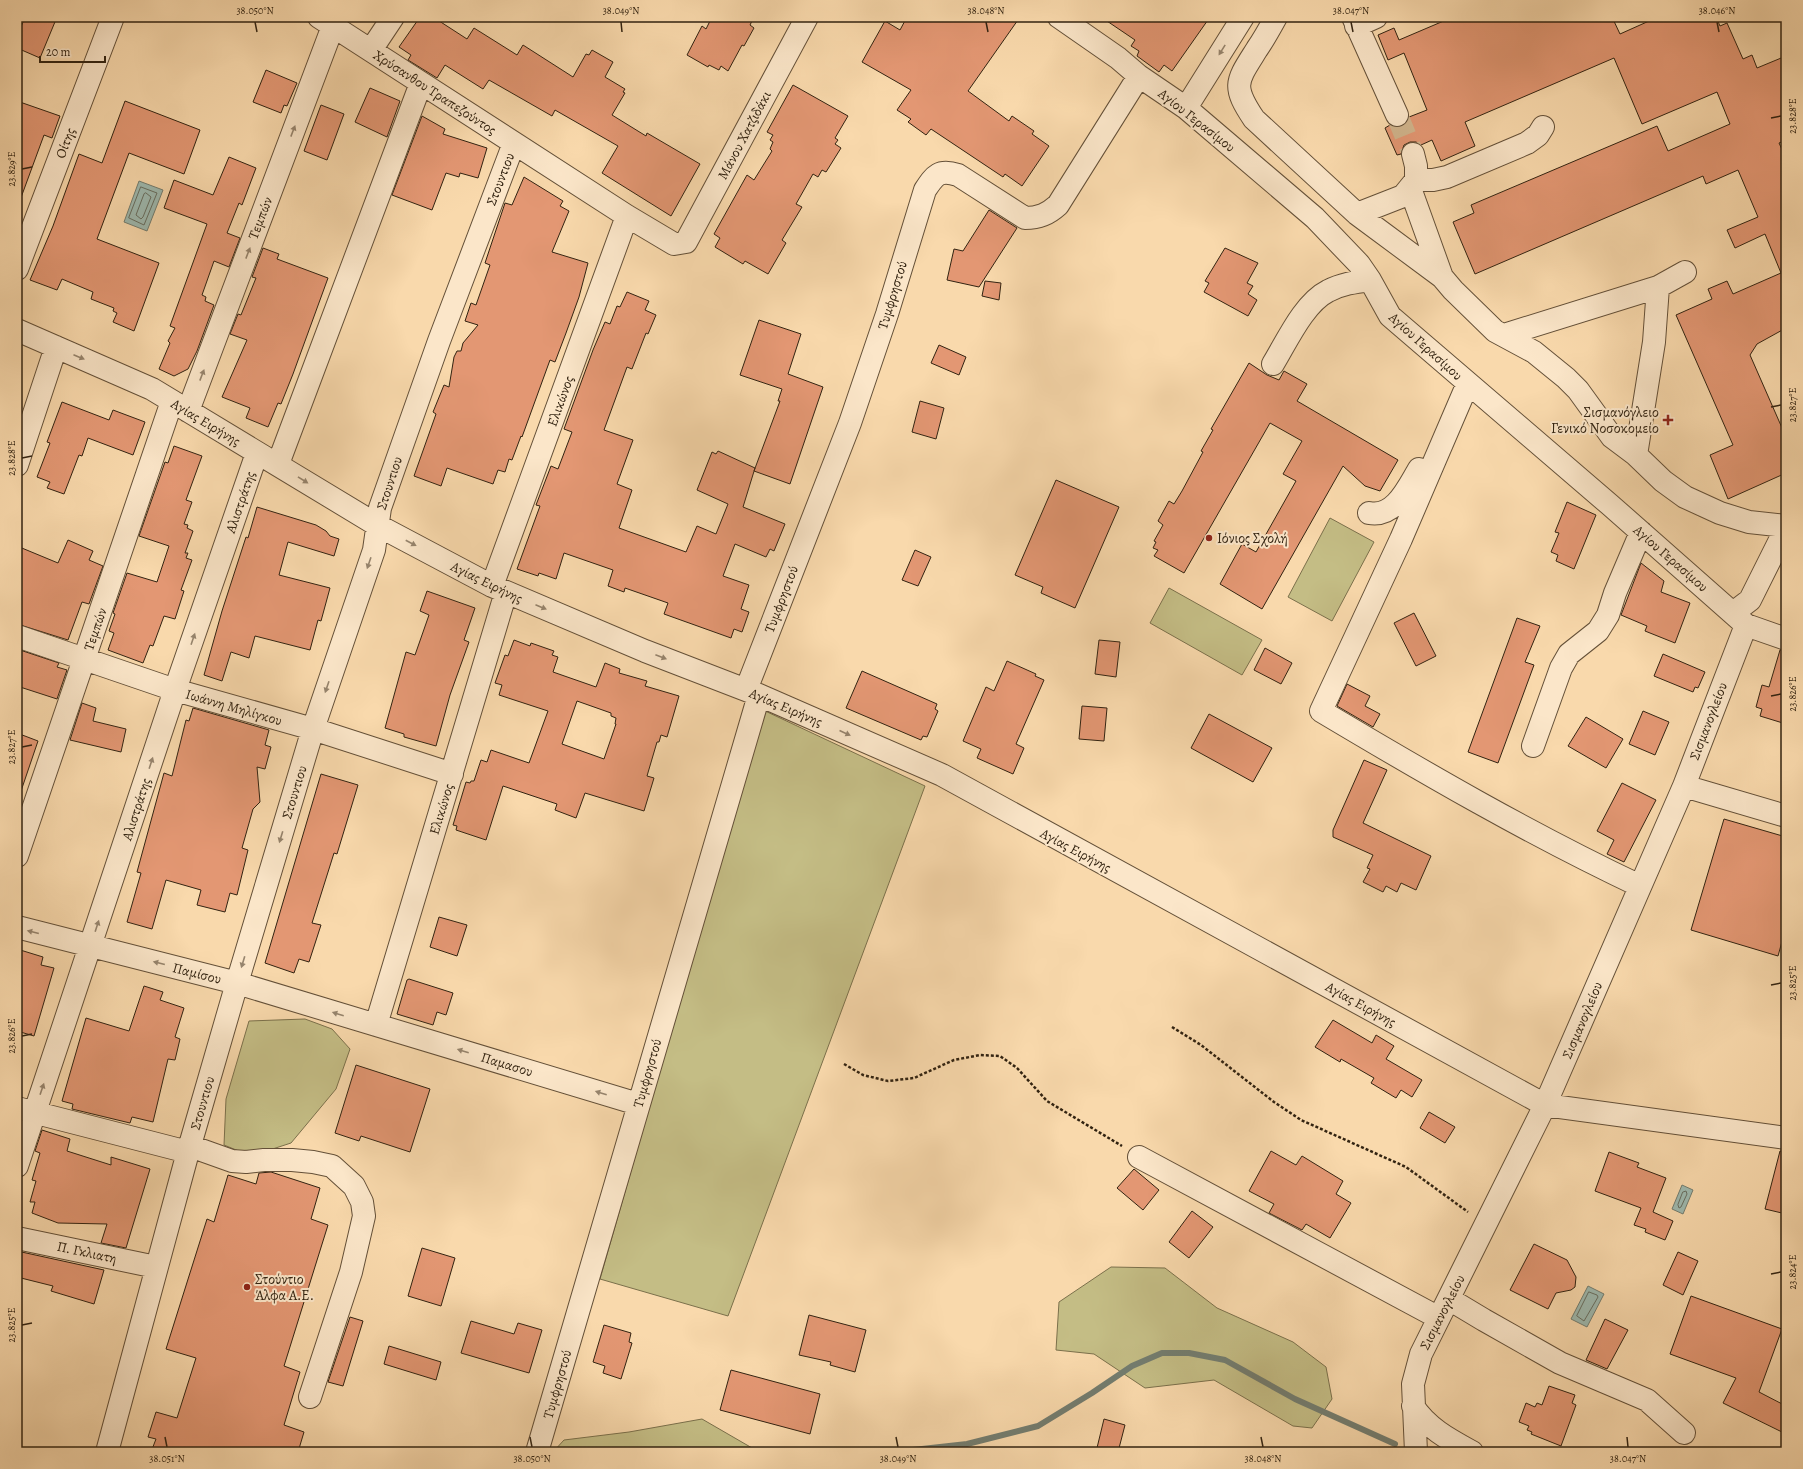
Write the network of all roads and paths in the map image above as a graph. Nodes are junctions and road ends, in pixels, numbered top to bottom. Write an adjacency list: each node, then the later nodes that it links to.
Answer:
1 (113, 17): 22 (street, Οίτης)
2 (393, 17): 10 (street)
3 (807, 17): 21 (street, Μάνου Χατζιδάκι)
4 (1059, 17): 11 (street, Αγίου Γερασίμου)
5 (1243, 17): 13 (street, one-way to 13)
6 (1276, 17): 19 (street)
7 (1376, 17): 9 (street)
8 (326, 21): 10 (street, Χρύσανθου Τραπεζούντος); 32 (street, Τεμπών, one-way to 8)
9 (1354, 21): 14 (street)
10 (371, 50): 12 (street, Χρύσανθου Τραπεζούντος)
11 (1139, 76): 13 (street, Αγίου Γερασίμου); 48 (street, Τυμφρηστού)
12 (420, 83): 16 (street, Χρύσανθου Τραπεζούντος); 37 (street)
13 (1186, 108): 25 (street, Αγίου Γερασίμου)
14 (1397, 115)
15 (1543, 127): 18 (street)
16 (514, 143): 20 (street, Χρύσανθου Τραπεζούντος); 39 (street, Στουντιου)
17 (1413, 154): 18 (street)
18 (1413, 184): 19 (street); 24 (street)
19 (1357, 214): 24 (street)
20 (627, 216): 21 (street, Χρύσανθου Τραπεζούντος); 42 (street, Ελικώνος)
21 (674, 244)
22 (17, 269)
23 (1685, 272): 26 (street)
24 (1442, 277): 28 (street)
25 (1370, 280): 30 (street); 31 (street, Αγίου Γερασίμου)
26 (1658, 287): 28 (street); 35 (street)
27 (17, 330): 29 (street, Αγίας Ειρήνης)
28 (1504, 335): 35 (street)
29 (56, 347): 32 (street, Αγίας Ειρήνης, one-way to 32); 36 (street)
30 (1273, 364)
31 (1468, 383): 33 (street); 41 (street, Αγίου Γερασίμου)
32 (180, 406): 34 (street, Αγίας Ειρήνης); 46 (street, Τεμπών)
33 (1450, 425): 38 (street); 55 (street)
34 (257, 453): 37 (street, Αγίας Ειρήνης); 47 (street, Αλιστράτης, one-way to 34)
35 (1636, 455): 40 (street)
36 (17, 464)
37 (278, 464): 39 (street, Αγίας Ειρήνης, one-way to 39)
38 (1369, 513)
39 (377, 525): 42 (street, Αγίας Ειρήνης, one-way to 42); 49 (street, Στουντιου, one-way to 49)
40 (1786, 527): 43 (street)
41 (1641, 532): 43 (street, Αγίου Γερασίμου); 50 (street)
42 (499, 589): 48 (street, Αγίας Ειρήνης, one-way to 48); 51 (street, Ελικώνος)
43 (1740, 619): 45 (street); 52 (street, Σισμανογλείου)
44 (17, 636): 46 (street, Ιωάννη Μηλίγκου)
45 (1786, 639)
46 (84, 659): 47 (street, Ιωάννη Μηλίγκου); 54 (street, Τεμπών)
47 (175, 690): 49 (street, Ιωάννη Μηλίγκου); 57 (street, Αλιστράτης, one-way to 47)
48 (753, 692): 62 (street, Τυμφρηστού); 63 (street, Αγίας Ειρήνης, one-way to 63)
49 (313, 729): 51 (street, Ιωάννη Μηλίγκου); 58 (street, Στουντιου, one-way to 58)
50 (1533, 746)
51 (452, 774): 59 (street, Ελικώνος)
52 (1684, 786): 53 (street); 55 (street, Σισμανογλείου)
53 (1786, 816)
54 (17, 856)
55 (1640, 886): 63 (street, Σισμανογλείου)
56 (17, 927): 57 (street, Παμίσου, one-way to 56)
57 (90, 946): 58 (street, Παμίσου, one-way to 57); 64 (street, Αλιστράτης, one-way to 57)
58 (237, 983): 59 (street, Παμίσου, one-way to 58); 66 (street, Στουντιου)
59 (376, 1025): 62 (street, Παμασου, one-way to 59)
60 (1172, 1027): 69 (path)
61 (844, 1064): 67 (path)
62 (638, 1104): 78 (street, Τυμφρηστού)
63 (1545, 1105): 65 (street); 69 (street, Σισμανογλείου)
64 (25, 1110): 66 (street); 68 (street, Αλιστράτης)
65 (1786, 1138)
66 (189, 1149): 71 (street, Στουντιου); 74 (street)
67 (1139, 1158): 73 (street)
68 (17, 1166)
69 (1486, 1225): 72 (street, Σισμανογλείου)
70 (17, 1238): 71 (street, Π. Γκλιατη)
71 (156, 1267): 77 (street, Στουντιου)
72 (1449, 1299): 73 (street, Σισμανογλείου); 76 (street)
73 (1439, 1318): 75 (street, Σισμανογλείου)
74 (310, 1398)
75 (1413, 1406): 79 (street, Σισμανογλείου); 80 (street)
76 (1684, 1433)
77 (107, 1452)
78 (537, 1452)
79 (1416, 1452)
80 (1472, 1452)

